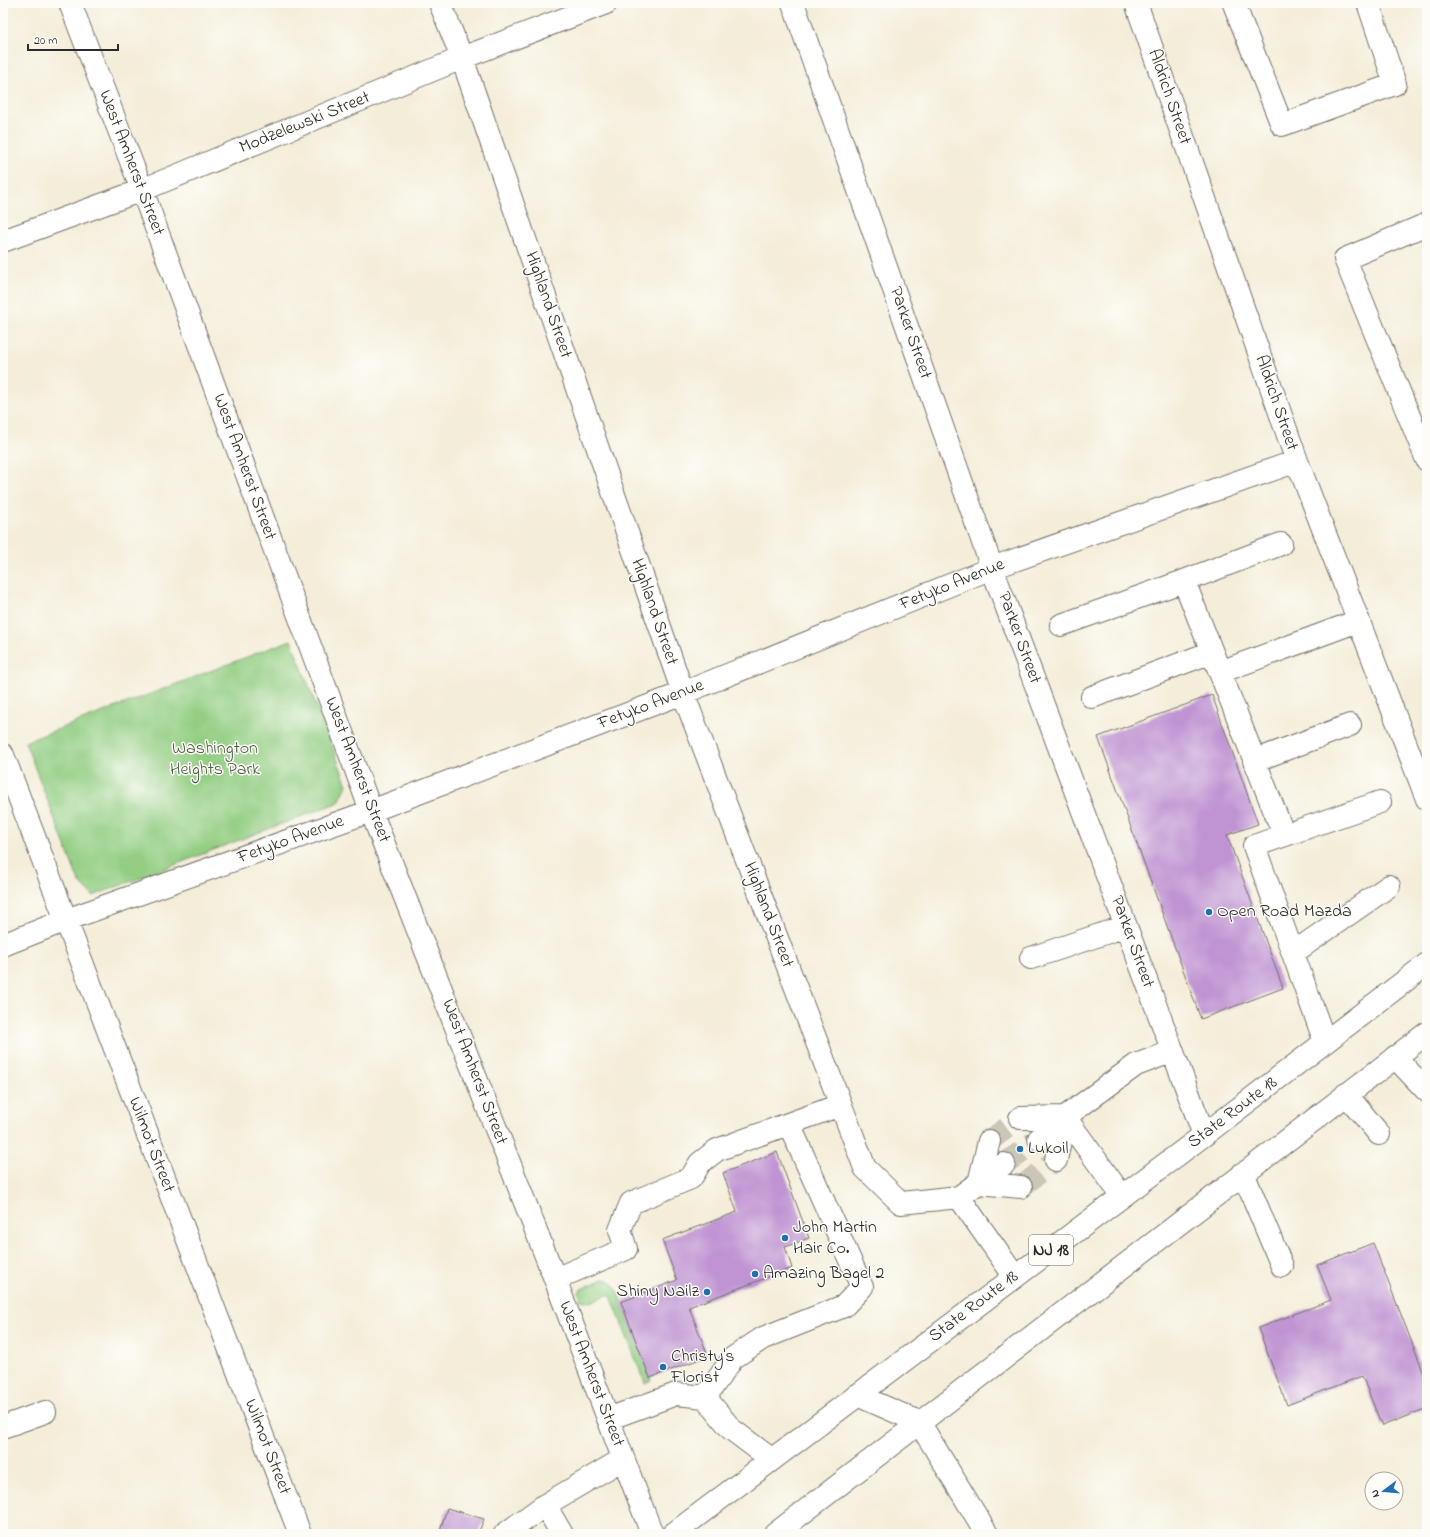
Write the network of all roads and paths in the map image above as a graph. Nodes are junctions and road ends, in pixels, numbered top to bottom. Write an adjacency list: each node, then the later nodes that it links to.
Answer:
1 (70, 3): 9 (main road, West Amherst Street)
2 (440, 3): 8 (main road, Highland Street)
3 (606, 3): 8 (main road, Modzelewski Street)
4 (793, 3): 15 (main road, Parker Street)
5 (1136, 3): 13 (main road, Aldrich Street)
6 (1236, 3): 7 (main road)
7 (1368, 3)
8 (462, 58): 9 (main road, Modzelewski Street); 21 (main road, Highland Street)
9 (142, 190): 11 (main road, Modzelewski Street); 28 (main road, West Amherst Street)
10 (1427, 224): 12 (main road)
11 (3, 241)
12 (1427, 460)
13 (1297, 461): 15 (main road, Fetyko Avenue); 17 (main road, Aldrich Street)
14 (1281, 544): 16 (main road)
15 (992, 568): 21 (main road, Fetyko Avenue); 32 (main road, Parker Street)
16 (1184, 581): 18 (main road); 19 (main road)
17 (1358, 621): 20 (main road); 26 (main road, Aldrich Street)
18 (1061, 625)
19 (1212, 652): 20 (main road); 22 (main road)
20 (1220, 672): 25 (main road)
21 (683, 693): 28 (main road, Fetyko Avenue); 43 (main road, Highland Street)
22 (1092, 697)
23 (1350, 725): 25 (main road)
24 (3, 755): 31 (main road, Wilmot Street)
25 (1254, 761): 29 (main road)
26 (1427, 799)
27 (1380, 802): 29 (main road)
28 (371, 811): 31 (main road, Fetyko Avenue); 60 (main road, West Amherst Street)
29 (1284, 836): 34 (main road)
30 (1388, 886): 34 (main road)
31 (66, 920): 33 (main road, Fetyko Avenue); 70 (main road, Wilmot Street)
32 (1126, 926): 35 (main road); 39 (main road, Parker Street)
33 (3, 945)
34 (1293, 953): 38 (main road)
35 (1031, 958)
36 (1427, 964): 38 (main road, State Route 18 / NJ 18)
37 (1427, 1033): 40 (main road)
38 (1325, 1042): 48 (main road, State Route 18 / NJ 18)
39 (1173, 1051): 44 (main road); 48 (main road, Parker Street)
40 (1395, 1057): 41 (main road); 42 (main road)
41 (1427, 1091)
42 (1346, 1094): 47 (main road); 53 (main road)
43 (840, 1105): 46 (main road); 57 (main road, Highland Street)
44 (1065, 1117): 45 (main road); 49 (main road); 51 (main road); 56 (main road)
45 (1020, 1118)
46 (789, 1124): 60 (main road); 62 (main road)
47 (1379, 1134)
48 (1204, 1135): 56 (main road, State Route 18 / NJ 18)
49 (1039, 1139)
50 (989, 1141): 54 (main road)
51 (1056, 1160)
52 (1004, 1164): 54 (main road)
53 (1243, 1172): 58 (main road); 65 (main road)
54 (979, 1183): 55 (main road); 57 (main road)
55 (1021, 1187)
56 (1122, 1196): 59 (main road, State Route 18 / NJ 18)
57 (959, 1197): 59 (main road)
58 (1282, 1266)
59 (1015, 1276): 61 (main road, State Route 18 / NJ 18)
60 (555, 1279): 64 (main road, West Amherst Street)
61 (858, 1395): 65 (main road); 68 (main road, State Route 18 / NJ 18)
62 (705, 1397): 64 (main road); 68 (main road)
63 (45, 1412): 66 (main road)
64 (608, 1419): 67 (main road, West Amherst Street)
65 (919, 1422): 75 (main road); 76 (main road)
66 (3, 1427)
67 (623, 1459): 69 (main road); 73 (main road, West Amherst Street)
68 (772, 1459): 74 (main road, State Route 18 / NJ 18)
69 (545, 1505): 71 (main road); 72 (main road)
70 (300, 1534)
71 (505, 1534)
72 (561, 1534)
73 (652, 1534)
74 (673, 1534)
75 (775, 1534)
76 (987, 1534)

